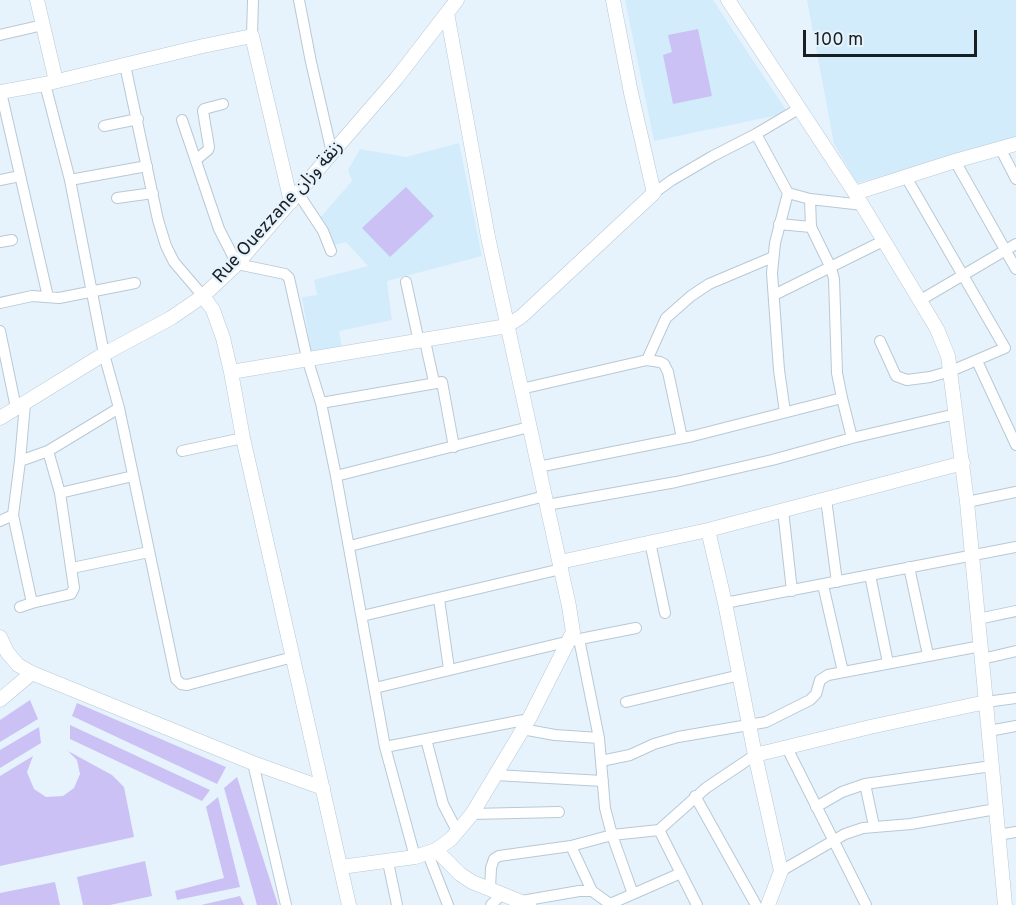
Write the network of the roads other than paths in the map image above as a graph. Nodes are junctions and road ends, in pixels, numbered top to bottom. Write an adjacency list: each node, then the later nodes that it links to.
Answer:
1 (37, 0): 8 (street)
2 (254, 0): 10 (street)
3 (299, 0): 23 (street)
4 (458, 0): 7 (street, Rue Ouezzane زنقة وزان)
5 (613, 0): 34 (street)
6 (728, 0): 15 (street)
7 (446, 7): 23 (street, Rue Ouezzane زنقة وزان); 60 (street)
8 (43, 25): 9 (street); 12 (street)
9 (0, 35)
10 (252, 36): 11 (street); 36 (street)
11 (125, 65): 12 (street); 16 (street)
12 (51, 83): 13 (street); 31 (street)
13 (1, 92): 19 (street)
14 (223, 104): 24 (street)
15 (800, 108): 20 (street); 38 (street)
16 (138, 119): 18 (street); 26 (street)
17 (182, 120): 24 (street)
18 (104, 126)
19 (5, 132): 27 (street)
20 (756, 134): 33 (street); 34 (street)
21 (1016, 144): 22 (street)
22 (1000, 148): 25 (street); 29 (street)
23 (333, 153): 36 (street, Rue Ouezzane زنقة وزان)
24 (197, 159): 48 (street)
25 (955, 161): 28 (street); 46 (street)
26 (147, 166): 31 (street); 32 (street)
27 (20, 176): 30 (street); 57 (street)
28 (906, 177): 38 (street); 51 (street)
29 (1016, 179)
30 (0, 180)
31 (69, 180): 54 (street)
32 (153, 193): 35 (street); 56 (street)
33 (788, 193): 37 (street); 39 (street)
34 (654, 194): 60 (street)
35 (117, 198)
36 (294, 198): 45 (street); 48 (street, Rue Ouezzane زنقة وزان)
37 (810, 199): 38 (street); 40 (street)
38 (859, 199): 43 (street)
39 (779, 224): 40 (street); 47 (street)
40 (811, 227): 49 (street)
41 (12, 240): 42 (street)
42 (0, 242)
43 (883, 242): 49 (street); 58 (street)
44 (1016, 244): 46 (street)
45 (331, 250)
46 (1006, 250): 50 (street); 51 (street)
47 (773, 257): 55 (street); 68 (street)
48 (237, 264): 56 (street, Rue Ouezzane زنقة وزان); 67 (street)
49 (831, 268): 55 (street); 74 (street)
50 (1016, 269)
51 (963, 274): 58 (street); 65 (street)
52 (406, 282): 62 (street)
53 (135, 283): 54 (street)
54 (92, 292): 57 (street); 66 (street)
55 (774, 295): 78 (street)
56 (203, 296): 66 (street, Rue Ouezzane زنقة وزان); 71 (street)
57 (48, 297): 59 (street)
58 (919, 301): 70 (street)
59 (0, 303)
60 (507, 326): 62 (street); 73 (street)
61 (0, 331): 76 (street)
62 (422, 341): 67 (street); 72 (street)
63 (880, 341): 70 (street)
64 (1016, 344): 65 (street)
65 (1005, 348): 69 (street)
66 (104, 354): 76 (street, Rue Ouezzane زنقة وزان); 77 (street)
67 (308, 358): 71 (street); 75 (street)
68 (647, 360): 73 (street); 83 (street)
69 (977, 361): 70 (street); 85 (street)
70 (951, 371): 79 (street)
71 (231, 372): 82 (street)
72 (434, 382): 75 (street); 86 (street)
73 (521, 389): 81 (street)
74 (842, 398): 78 (street); 84 (street)
75 (321, 403): 93 (street)
76 (20, 406): 80 (street, Rue Ouezzane زنقة وزان); 89 (street)
77 (118, 408): 87 (street); 92 (street)
78 (785, 412): 83 (street)
79 (956, 414): 84 (street); 90 (street)
80 (0, 418)
81 (529, 428): 86 (street); 91 (street)
82 (243, 438): 88 (street); 129 (street)
83 (682, 438): 91 (street)
84 (852, 438): 97 (street)
85 (1015, 442)
86 (454, 447): 93 (street)
87 (48, 451): 89 (street); 95 (street)
88 (182, 451)
89 (20, 461): 100 (street)
90 (963, 464): 96 (street); 98 (street)
91 (538, 467): 97 (street)
92 (133, 476): 95 (street); 106 (street)
93 (336, 476): 104 (street)
94 (1016, 492): 98 (street)
95 (60, 493): 110 (street)
96 (826, 499): 99 (street); 112 (street)
97 (546, 500): 104 (street); 108 (street)
98 (967, 502): 107 (street)
99 (783, 510): 102 (street); 114 (street)
100 (13, 516): 101 (street); 116 (street)
101 (0, 521)
102 (708, 530): 103 (street); 117 (street)
103 (650, 542): 108 (street); 120 (street)
104 (350, 546): 121 (street)
105 (1016, 547): 107 (street)
106 (149, 552): 110 (street); 129 (street)
107 (972, 555): 109 (street); 122 (street)
108 (560, 565): 115 (street); 125 (street)
109 (909, 567): 111 (street); 128 (street)
110 (72, 568): 116 (street)
111 (870, 575): 112 (street); 130 (street)
112 (837, 582): 113 (street)
113 (823, 585): 114 (street); 132 (street)
114 (792, 591): 117 (street)
115 (439, 599): 121 (street); 131 (street)
116 (32, 603): 118 (street)
117 (725, 603): 134 (street)
118 (20, 607)
119 (1016, 612): 122 (street)
120 (665, 613)
121 (362, 616): 135 (street)
122 (978, 619): 127 (street)
123 (636, 628): 125 (street)
124 (0, 637): 133 (street)
125 (575, 640): 131 (street); 140 (street); 144 (street)
126 (1016, 651): 127 (street)
127 (981, 652): 128 (street); 139 (street)
128 (928, 655): 130 (street)
129 (293, 657): 155 (street)
130 (888, 663): 132 (street)
131 (449, 669): 135 (street)
132 (843, 672): 141 (street)
133 (32, 673): 137 (street); 150 (street)
134 (740, 675): 138 (street); 141 (street)
135 (375, 688): 147 (street)
136 (1016, 698): 139 (street)
137 (0, 700)
138 (626, 702)
139 (986, 702): 143 (street); 146 (street)
140 (526, 724): 144 (street); 145 (street); 152 (street)
141 (749, 725): 148 (street); 149 (street)
142 (1016, 726): 143 (street)
143 (988, 731): 151 (street)
144 (599, 738): 149 (street)
145 (426, 739): 147 (street); 163 (street)
146 (786, 746): 148 (street); 157 (street)
147 (385, 747): 169 (street)
148 (755, 755): 156 (street); 172 (street)
149 (601, 761): 153 (street)
150 (254, 763): 155 (street); 180 (street)
151 (992, 766): 154 (street); 158 (street)
152 (495, 775): 153 (street); 160 (street)
153 (603, 781): 165 (street)
154 (865, 784): 157 (street); 161 (street)
155 (323, 788): 171 (street)
156 (695, 796): 162 (street); 186 (street)
157 (816, 807): 167 (street)
158 (996, 809): 161 (street); 166 (street)
159 (559, 812): 160 (street)
160 (472, 814): 163 (street)
161 (874, 826): 167 (street)
162 (659, 830): 165 (street); 173 (street)
163 (458, 831): 169 (street)
164 (1016, 832): 166 (street)
165 (612, 835): 168 (street); 176 (street)
166 (998, 835): 177 (street)
167 (834, 840): 172 (street); 188 (street)
168 (572, 846): 174 (street); 175 (street)
169 (426, 854): 170 (street); 175 (street); 183 (street)
170 (388, 862): 171 (street); 182 (street)
171 (341, 867): 181 (street)
172 (781, 871): 187 (street)
173 (681, 873): 176 (street); 185 (street)
174 (592, 891): 178 (street); 179 (street)
175 (496, 892): 178 (street); 184 (street)
176 (633, 894): 179 (street)
177 (1008, 902)
178 (525, 903)
179 (611, 904)
180 (286, 905)
181 (349, 905)
182 (397, 905)
183 (448, 905)
184 (491, 905)
185 (697, 905)
186 (756, 905)
187 (768, 905)
188 (866, 905)

